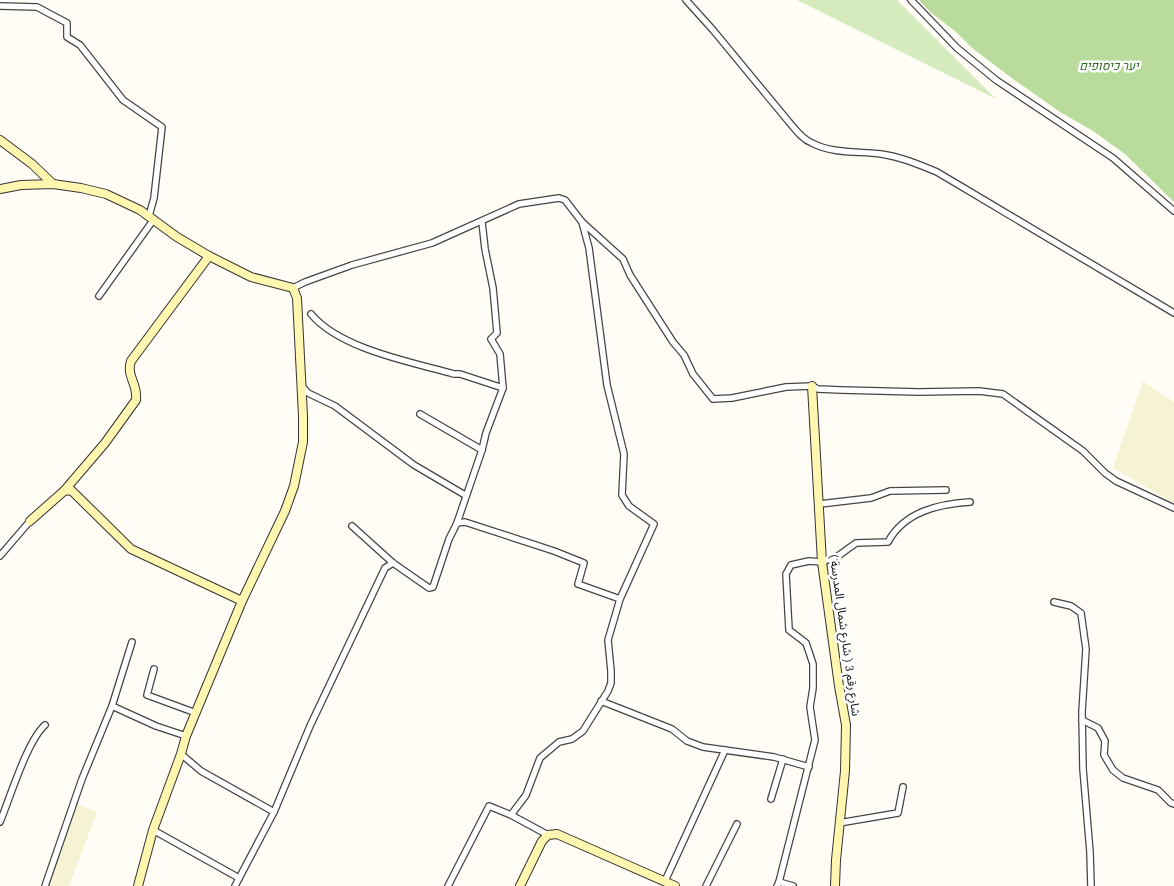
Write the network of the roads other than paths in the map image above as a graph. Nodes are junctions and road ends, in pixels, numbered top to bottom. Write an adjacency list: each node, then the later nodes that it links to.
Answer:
1 (686, 0): 14 (street)
2 (911, 0): 7 (street)
3 (0, 6): 8 (street)
4 (0, 140): 5 (street)
5 (53, 184): 6 (street); 8 (street)
6 (0, 188)
7 (1174, 211)
8 (152, 218): 11 (street); 13 (street)
9 (482, 222): 10 (street); 12 (street); 18 (street)
10 (582, 222): 17 (street); 33 (street)
11 (209, 256): 12 (street); 21 (street)
12 (293, 288): 16 (street)
13 (99, 296)
14 (1174, 313)
15 (311, 314): 18 (street)
16 (302, 386): 23 (street); 34 (street)
17 (812, 386): 25 (street, شارع رقم 3 ( شارع شمال المدرسة )); 26 (street)
18 (503, 388): 20 (street)
19 (420, 414): 20 (street)
20 (482, 450): 23 (street)
21 (64, 490): 27 (street); 34 (street)
22 (946, 490): 25 (street)
23 (465, 496): 28 (street)
24 (970, 502): 31 (street)
25 (820, 504): 31 (street, شارع رقم 3 ( شارع شمال المدرسة ))
26 (1174, 508)
27 (30, 522): 30 (street)
28 (457, 523): 32 (street); 33 (street)
29 (352, 526): 32 (street)
30 (0, 556)
31 (822, 562): 47 (street); 54 (street, شارع رقم 3 ( شارع شمال المدرسة ))
32 (393, 563): 51 (street)
33 (620, 599): 38 (street)
34 (242, 601): 40 (street)
35 (1054, 602): 41 (street)
36 (132, 642): 39 (street)
37 (154, 669): 40 (street)
38 (601, 701): 44 (street); 52 (street)
39 (112, 706): 43 (street); 61 (street)
40 (196, 713): 43 (street)
41 (1082, 720): 50 (street); 70 (street)
42 (45, 725): 53 (street)
43 (186, 736): 45 (street)
44 (725, 750): 46 (street); 59 (street)
45 (181, 754): 51 (street); 56 (street)
46 (783, 759): 47 (street); 49 (street)
47 (808, 767): 60 (street)
48 (904, 787): 54 (street)
49 (771, 799)
50 (1174, 804)
51 (274, 812): 58 (street)
52 (511, 815): 57 (street); 64 (street)
53 (0, 822)
54 (839, 823): 69 (street, شارع رقم 3 ( شارع شمال المدرسة ))
55 (737, 824): 67 (street)
56 (153, 830): 58 (street); 62 (street)
57 (548, 835): 59 (street); 65 (street)
58 (239, 878): 63 (street)
59 (665, 881): 66 (street)
60 (778, 884): 68 (street)
61 (45, 886)
62 (138, 886)
63 (235, 886)
64 (448, 886)
65 (520, 886)
66 (674, 886)
67 (706, 886)
68 (793, 886)
69 (835, 886)
70 (1091, 886)

